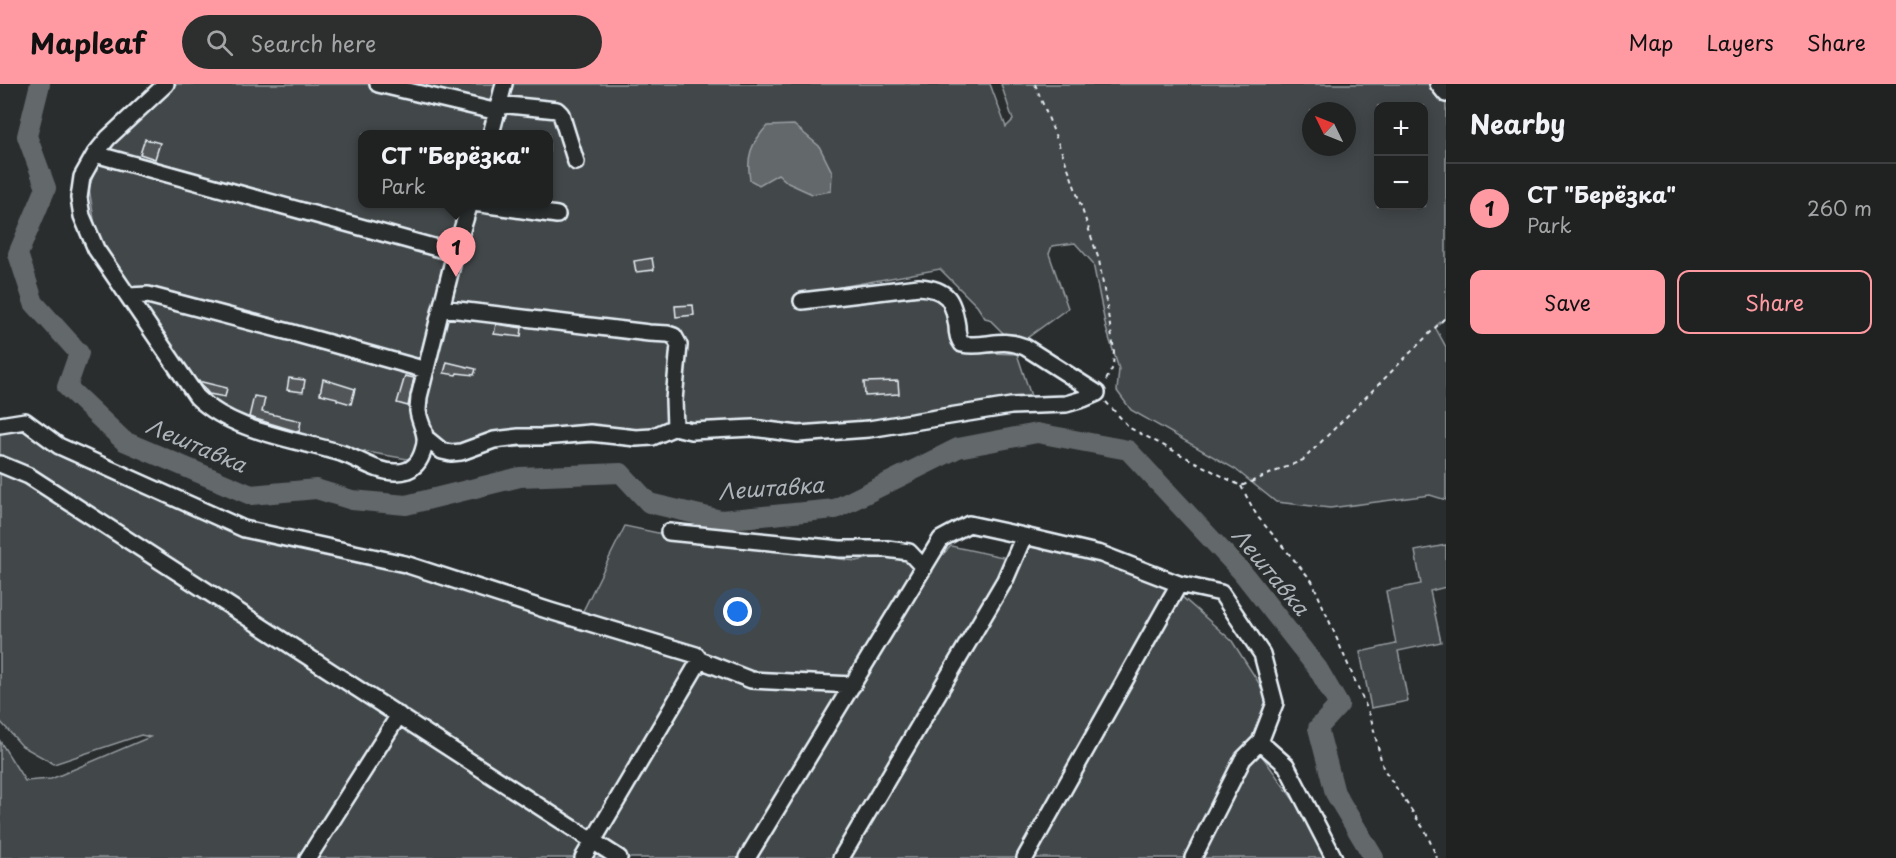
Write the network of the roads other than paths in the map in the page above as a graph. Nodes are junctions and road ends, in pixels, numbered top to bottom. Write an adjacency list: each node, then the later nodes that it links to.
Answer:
1 (166, 84): 8 (street)
2 (378, 84): 6 (street)
3 (504, 84): 6 (street)
4 (1438, 84): 5 (street)
5 (1446, 94)
6 (499, 108): 7 (street); 9 (street)
7 (492, 130)
8 (94, 154): 13 (street); 14 (street)
9 (576, 162)
10 (471, 208): 13 (street)
11 (503, 208): 12 (street)
12 (556, 215)
13 (455, 253): 16 (street)
14 (128, 296): 17 (street); 20 (street)
15 (802, 301): 19 (street)
16 (441, 308): 17 (street); 19 (street)
17 (426, 370): 20 (street)
18 (0, 425): 26 (street)
19 (675, 427): 20 (street)
20 (426, 438)
21 (0, 464): 28 (street)
22 (669, 532): 24 (street)
23 (1024, 536): 24 (street); 25 (street); 35 (street)
24 (924, 568): 27 (street)
25 (1179, 585): 29 (street); 36 (street)
26 (700, 660): 27 (street); 30 (street)
27 (852, 685): 34 (street)
28 (399, 715): 30 (street); 31 (street)
29 (1260, 742): 37 (street); 38 (street)
30 (594, 842): 32 (street); 33 (street)
31 (308, 858)
32 (584, 858)
33 (619, 858)
34 (747, 858)
35 (842, 858)
36 (1025, 858)
37 (1193, 858)
38 (1334, 858)

